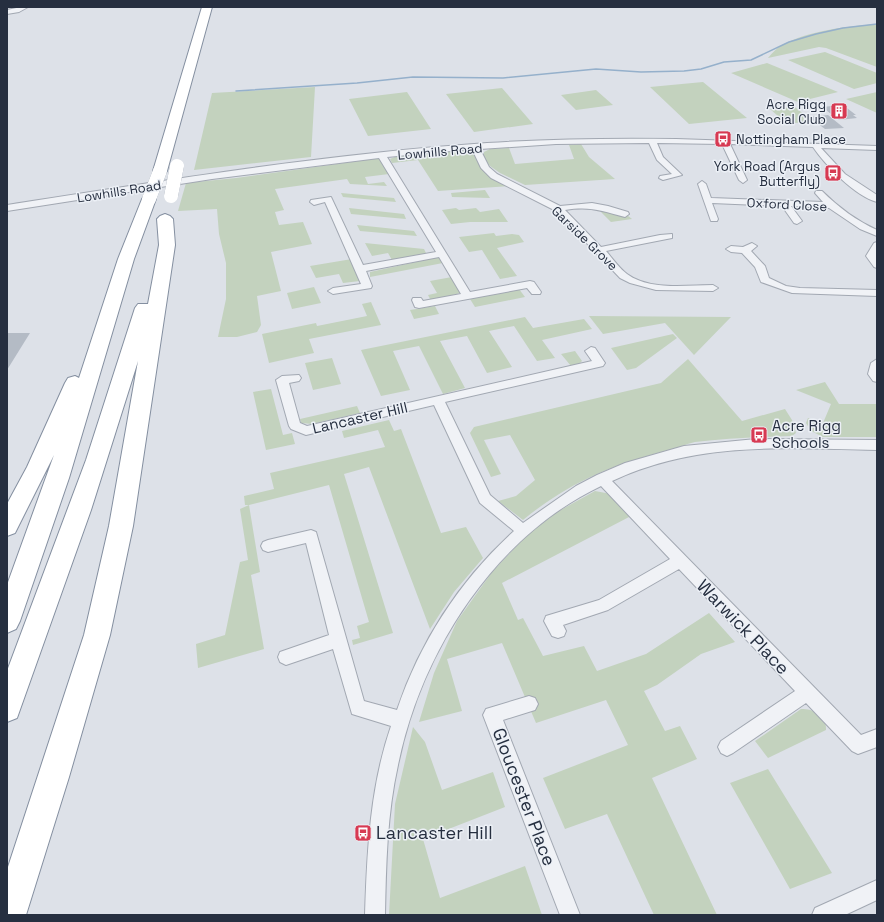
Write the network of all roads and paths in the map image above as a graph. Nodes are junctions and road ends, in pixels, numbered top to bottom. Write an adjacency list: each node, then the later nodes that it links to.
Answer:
1 (25, 7): 4 (street)
2 (207, 7): 36 (highway, bridge)
3 (218, 7): 5 (highway)
4 (7, 12)
5 (200, 72)
6 (652, 141): 7 (street, Lowhills Road); 9 (street, Lowhills Road); 13 (street)
7 (725, 142): 8 (street, Lowhills Road); 19 (street)
8 (815, 145): 10 (street, Lowhills Road); 16 (street)
9 (475, 147): 12 (street, Lowhills Road); 23 (street, Garside Grove)
10 (877, 148)
11 (180, 152): 25 (highway, bridge)
12 (382, 156): 22 (street, Lowhills Road); 33 (street)
13 (663, 178)
14 (702, 184): 17 (street)
15 (819, 193): 21 (street)
16 (876, 198)
17 (708, 200): 19 (street, Oxford Close); 26 (street)
18 (314, 202): 35 (street)
19 (749, 202): 20 (street, Oxford Close)
20 (786, 204): 21 (street, Oxford Close); 27 (street)
21 (831, 205): 28 (street, Oxford Close)
22 (7, 208)
23 (559, 210): 24 (street); 32 (street, Garside Grove)
24 (625, 214)
25 (165, 219): 60 (highway); 65 (highway)
26 (714, 219)
27 (797, 221)
28 (877, 233)
29 (669, 236): 32 (street)
30 (877, 245): 34 (street)
31 (731, 249): 40 (street)
32 (598, 250): 37 (street, Garside Grove)
33 (442, 254): 35 (street); 41 (street)
34 (877, 265)
35 (360, 268): 38 (street)
36 (119, 284): 50 (highway); 54 (highway)
37 (713, 288)
38 (333, 291)
39 (536, 292): 41 (street)
40 (877, 293)
41 (467, 296): 42 (street)
42 (417, 300)
43 (591, 351): 47 (street, Lancaster Hill)
44 (877, 364): 46 (street)
45 (295, 378): 47 (street, Lancaster Hill)
46 (877, 378)
47 (438, 400): 51 (street)
48 (877, 444): 49 (street)
49 (602, 479): 51 (street); 53 (street, Warwick Place)
50 (7, 526)
51 (522, 530): 61 (street)
52 (268, 546): 56 (street)
53 (680, 561): 55 (street); 58 (street, Warwick Place)
54 (7, 621)
55 (558, 631)
56 (338, 640): 57 (street); 61 (street)
57 (286, 657)
58 (807, 693): 62 (street, Warwick Place); 63 (street)
59 (528, 704): 67 (street, Gloucester Place)
60 (7, 708)
61 (401, 720): 66 (street)
62 (877, 738)
63 (727, 747)
64 (877, 890): 68 (street)
65 (9, 915)
66 (374, 915)
67 (570, 915)
68 (822, 915)

